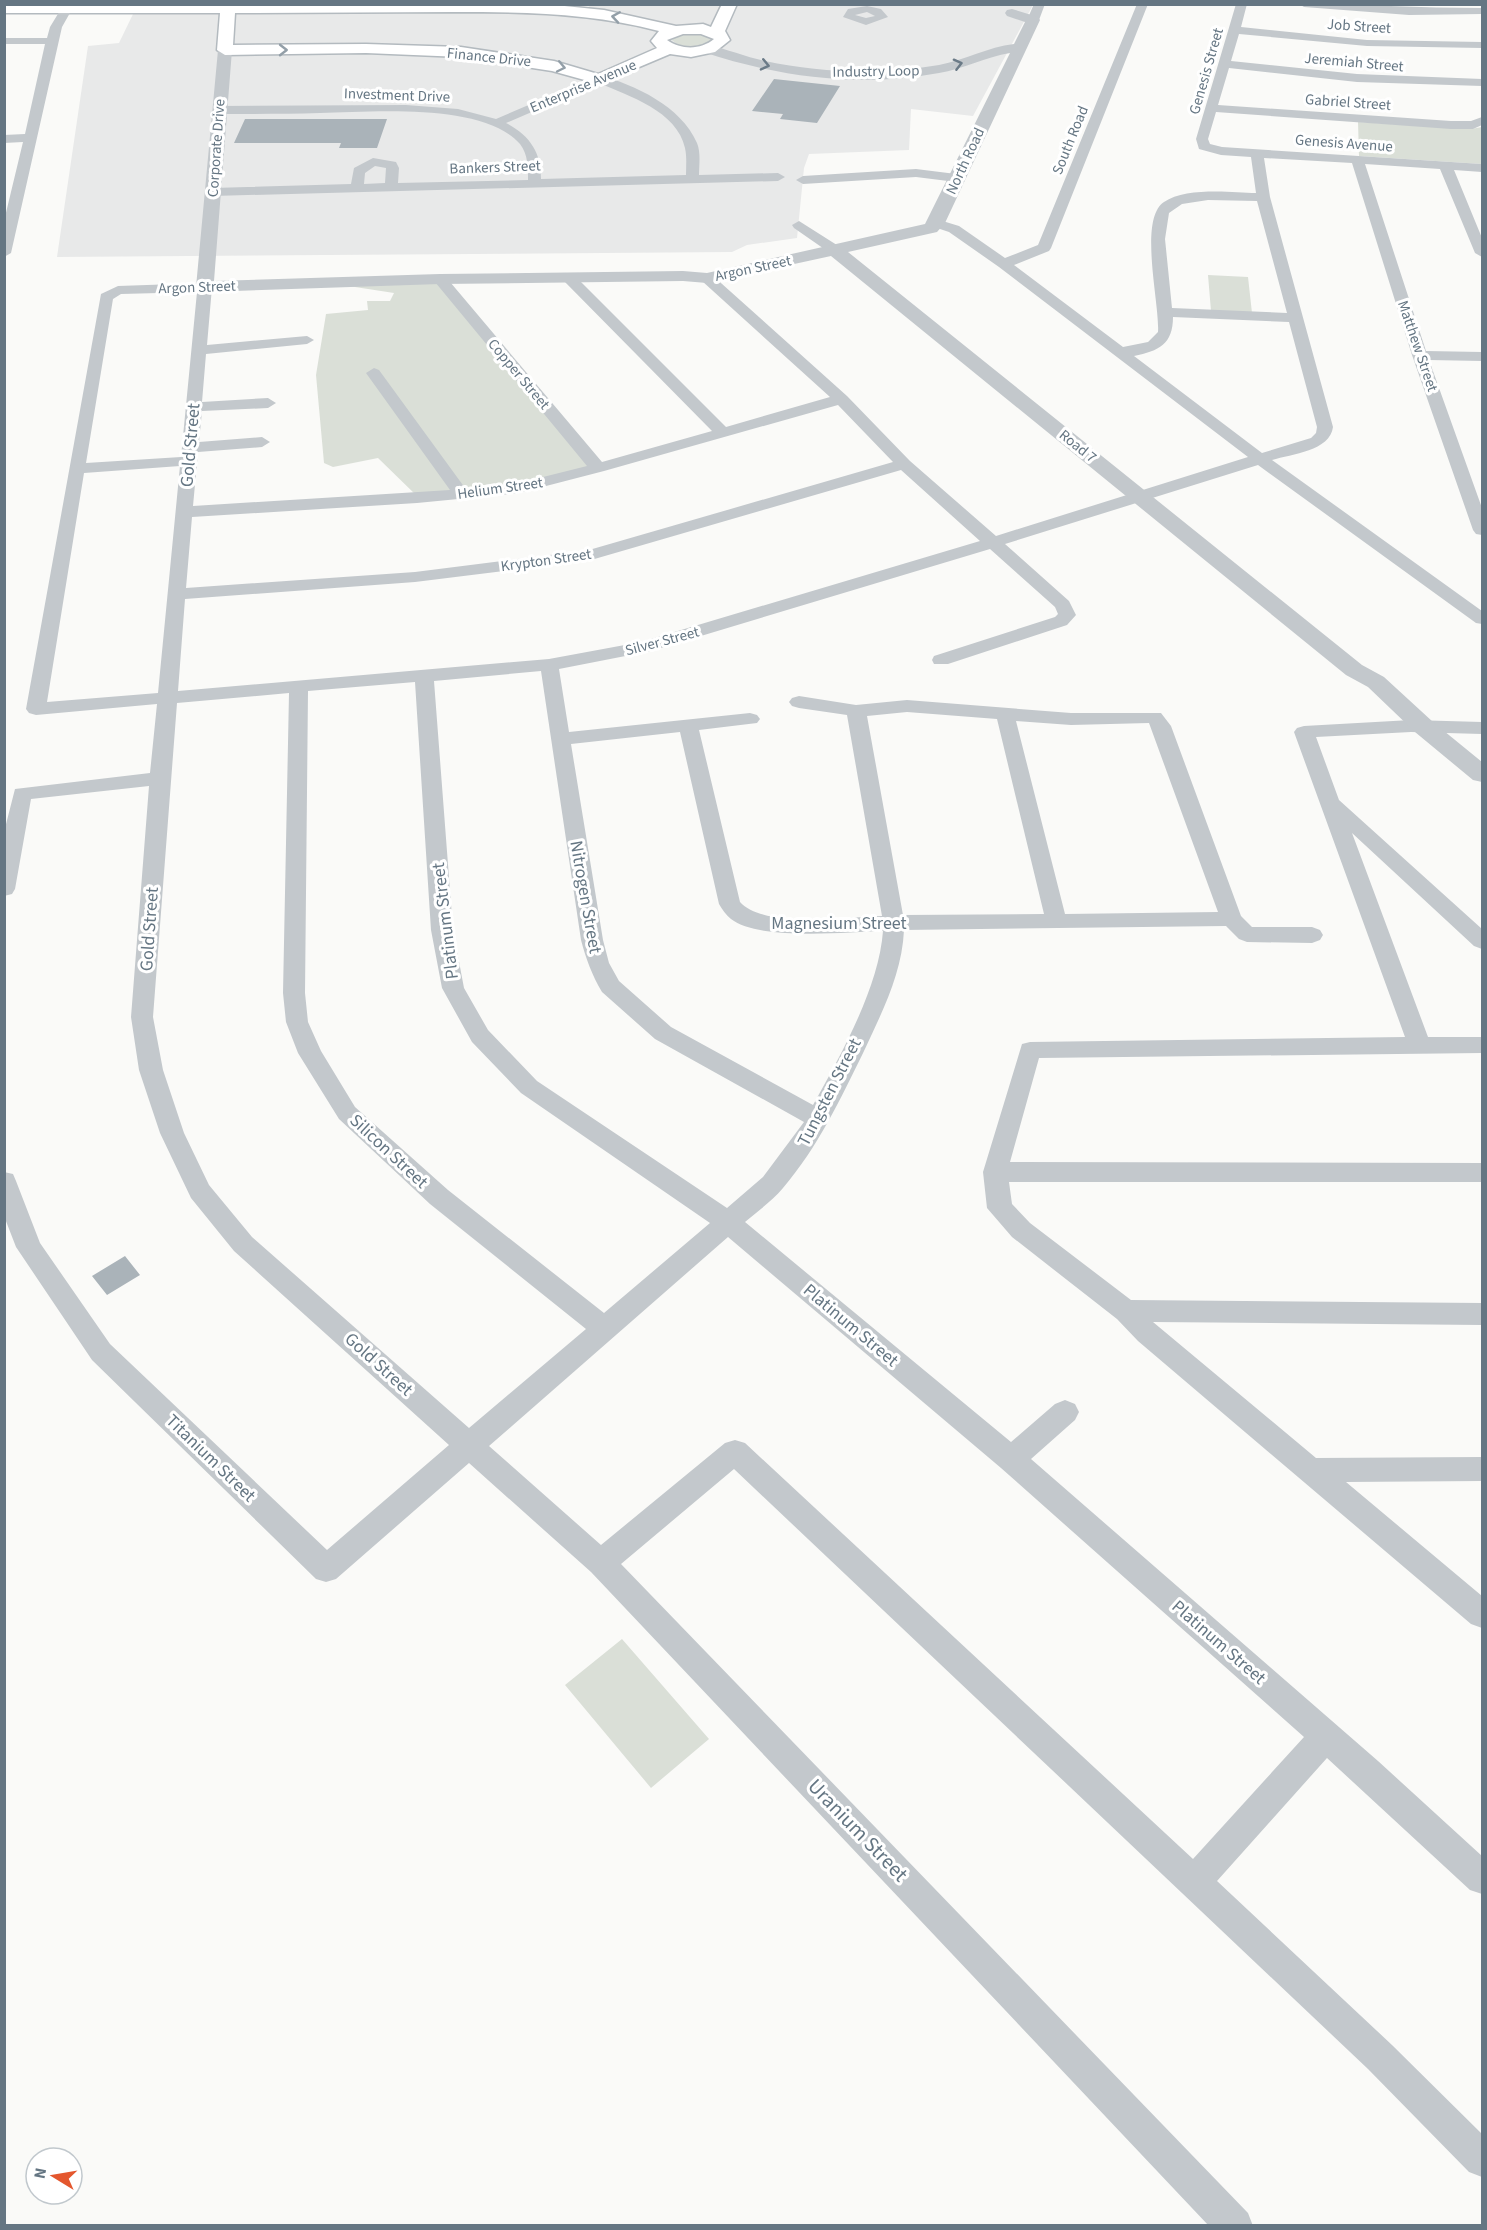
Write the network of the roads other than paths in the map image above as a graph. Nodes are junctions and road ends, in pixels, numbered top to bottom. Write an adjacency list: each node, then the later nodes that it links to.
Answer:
1 (716, 4): 14 (main road)
2 (730, 4): 17 (main road)
3 (1143, 4): 56 (street, South Road)
4 (1242, 4): 16 (street, Genesis Street)
5 (1304, 4): 12 (street)
6 (69, 6): 7 (main road); 9 (main road); 19 (street)
7 (145, 6): 10 (main road)
8 (447, 6): 10 (main road); 15 (main road, one-way to 8)
9 (4, 8)
10 (228, 8): 24 (main road, Corporate Drive)
11 (1014, 9): 13 (street); 25 (street)
12 (1482, 11)
13 (1037, 12): 22 (street, North Road)
14 (691, 28): 15 (main road); 17 (main road)
15 (673, 30): 21 (main road)
16 (1234, 30): 20 (street, Job Street); 26 (street, Genesis Street)
17 (717, 33): 23 (main road)
18 (4, 41): 19 (street)
19 (52, 41): 33 (street)
20 (1482, 45)
21 (670, 48): 23 (main road); 27 (main road, Enterprise Avenue)
22 (1018, 48): 25 (street, Industry Loop); 43 (street, North Road)
23 (708, 49): 25 (street, Industry Loop, one-way to 25)
24 (225, 50): 27 (main road, Finance Drive, one-way to 27); 30 (street, Corporate Drive)
25 (982, 56)
26 (1223, 64): 28 (street, Jeremiah Street); 29 (street, Genesis Street)
27 (599, 79): 32 (street, Enterprise Avenue); 44 (street, Finance Drive)
28 (1482, 83)
29 (1211, 108): 31 (street, Gabriel Street); 35 (street, Genesis Street)
30 (219, 110): 32 (street, Investment Drive); 49 (street, Corporate Drive)
31 (1482, 122)
32 (497, 123): 46 (street, Investment Drive)
33 (30, 138): 34 (street); 41 (street)
34 (4, 139)
35 (1204, 146): 36 (street, Genesis Avenue)
36 (1257, 153): 37 (street, Genesis Avenue); 50 (street)
37 (1357, 160): 38 (street, Genesis Avenue); 66 (street, Matthew Street)
38 (1446, 166): 39 (street, Genesis Avenue); 55 (street)
39 (1482, 168)
40 (4, 174): 41 (street)
41 (21, 174): 53 (street)
42 (778, 177): 44 (street, Bankers Street)
43 (956, 178): 45 (street); 51 (street, North Road)
44 (693, 180): 46 (street, Bankers Street)
45 (803, 180)
46 (534, 182): 47 (street, Bankers Street)
47 (391, 186): 48 (street, Bankers Street); 48 (street)
48 (357, 187): 49 (street, Bankers Street)
49 (213, 192): 60 (street, Corporate Drive)
50 (1263, 197): 61 (street); 62 (street)
51 (936, 223): 54 (street); 56 (street)
52 (799, 225): 54 (street, Road 7)
53 (5, 245)
54 (835, 250): 58 (street, Argon Street); 80 (street, Road 7)
55 (1482, 253)
56 (1004, 264): 65 (street)
57 (569, 278): 58 (street, Argon Street); 59 (street, Argon Street); 72 (street)
58 (707, 278): 69 (street)
59 (440, 279): 60 (street, Argon Street); 77 (street, Copper Street)
60 (205, 287): 64 (street, Gold Street); 78 (street, Argon Street)
61 (1164, 312): 62 (street); 65 (street)
62 (1296, 318): 75 (street, Silver Street)
63 (307, 340): 64 (street)
64 (199, 350): 71 (street, Gold Street)
65 (1123, 352): 75 (street)
66 (1420, 355): 67 (street); 82 (street, Matthew Street)
67 (1482, 356)
68 (374, 374): 79 (street)
69 (841, 399): 72 (street, Helium Street); 76 (street)
70 (268, 403): 71 (street)
71 (194, 407): 74 (street, Gold Street)
72 (722, 431): 77 (street, Helium Street)
73 (262, 442): 74 (street)
74 (189, 455): 78 (street); 81 (street, Gold Street)
75 (1260, 459): 80 (street, Silver Street); 85 (street)
76 (904, 464): 83 (street); 84 (street, Krypton Street)
77 (598, 468): 79 (street, Helium Street)
78 (77, 469): 90 (street, Argon Street)
79 (461, 494): 81 (street, Helium Street)
80 (1139, 495): 83 (street, Silver Street); 96 (street, Road 7)
81 (184, 513): 84 (street, Gold Street)
82 (1482, 530)
83 (992, 543): 86 (street); 87 (street, Silver Street)
84 (176, 594): 90 (street, Gold Street)
85 (1482, 619)
86 (941, 660)
87 (549, 665): 88 (street, Silver Street); 98 (street, Nitrogen Street)
88 (424, 677): 89 (street, Silver Street); 115 (street, Platinum Street)
89 (299, 687): 90 (street, Silver Street); 118 (street, Silicon Street)
90 (166, 699): 100 (street, Gold Street)
91 (799, 702): 92 (street)
92 (856, 711): 93 (street); 106 (street, Tungsten Street)
93 (1005, 714): 104 (street); 105 (street)
94 (750, 719): 95 (street)
95 (688, 725): 98 (street); 106 (street, Magnesium Street)
96 (1417, 726): 97 (street); 99 (street, Road 7); 101 (street, Road 7); 102 (street)
97 (1482, 728)
98 (560, 739): 111 (street, Nitrogen Street)
99 (1482, 774)
100 (160, 778): 103 (street); 120 (street, Gold Street)
101 (1482, 786)
102 (1329, 801): 108 (street); 109 (street)
103 (4, 889)
104 (1231, 919): 105 (street, Magnesium Street); 107 (street)
105 (1056, 920): 106 (street, Magnesium Street)
106 (894, 923): 111 (street, Tungsten Street)
107 (1312, 935)
108 (1482, 941)
109 (1420, 1046): 110 (street); 112 (street)
110 (1482, 1046)
111 (819, 1119): 115 (street, Tungsten Street)
112 (995, 1172): 113 (street); 116 (street)
113 (1482, 1173)
114 (4, 1181): 120 (street, Titanium Street)
115 (728, 1222): 118 (street, Tungsten Street); 121 (street, Platinum Street)
116 (1126, 1311): 117 (street); 123 (street)
117 (1482, 1314)
118 (605, 1329): 120 (street, Tungsten Street)
119 (1065, 1412): 121 (street)
120 (471, 1445): 124 (street, Uranium Street)
121 (1011, 1459): 126 (street, Platinum Street)
122 (1482, 1469): 123 (street)
123 (1312, 1470): 125 (street)
124 (601, 1563): 128 (street); 130 (street, Uranium Street)
125 (1482, 1614)
126 (1326, 1736): 127 (street, Platinum Street); 128 (street)
127 (1482, 1878)
128 (1194, 1882): 129 (street)
129 (1482, 2159)
130 (1235, 2226)

